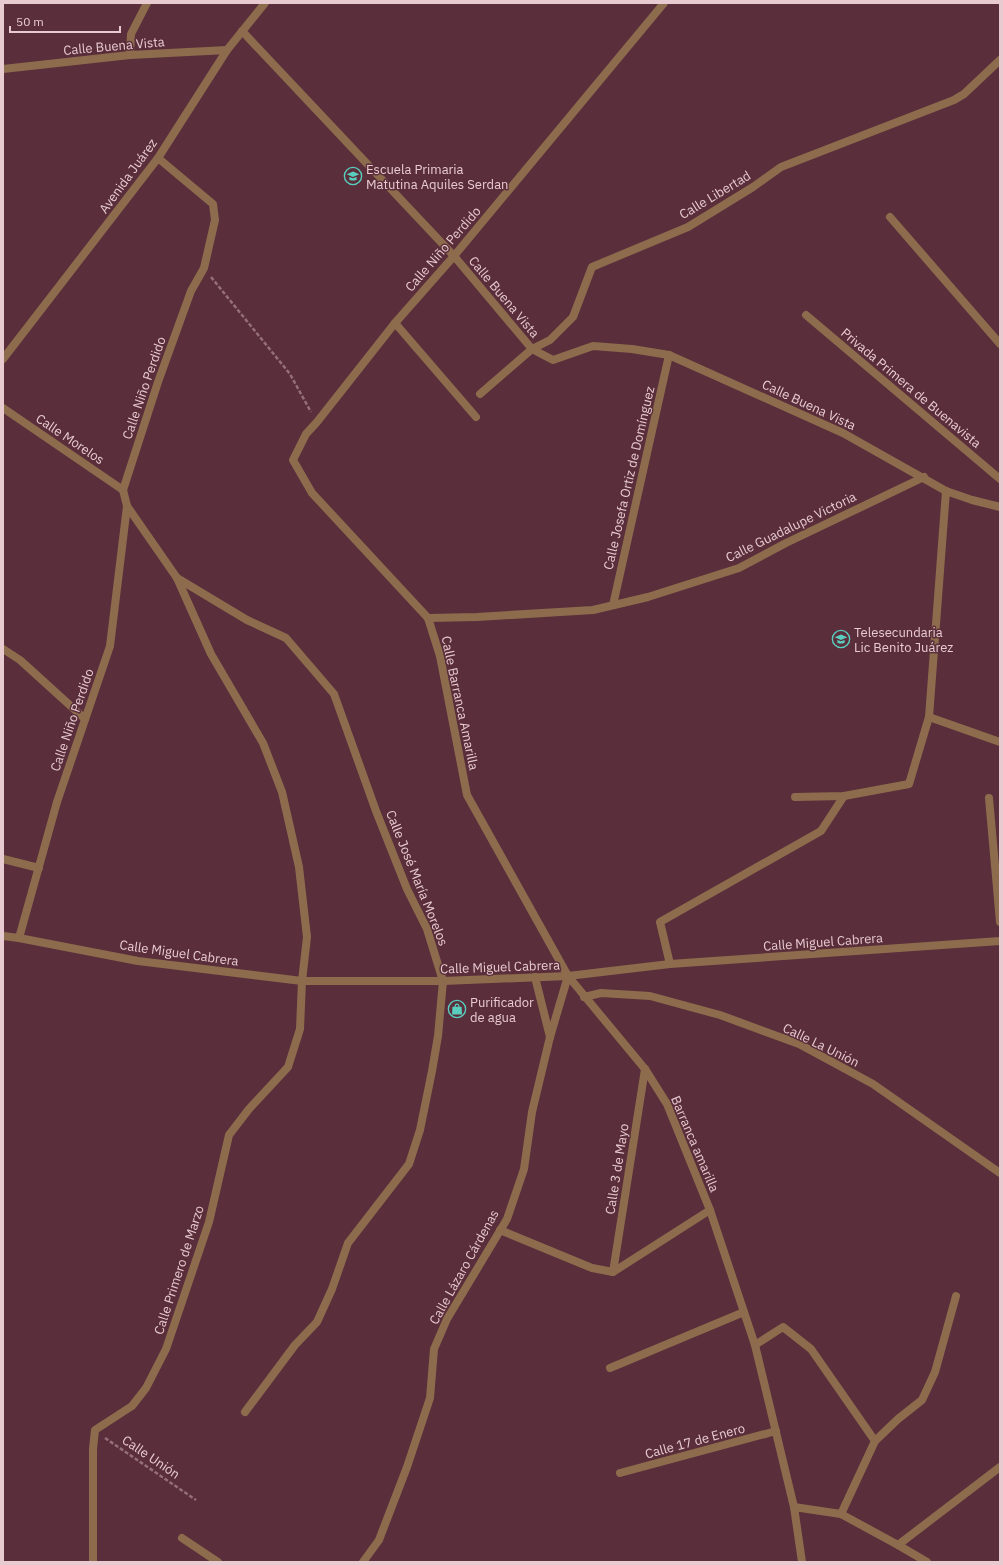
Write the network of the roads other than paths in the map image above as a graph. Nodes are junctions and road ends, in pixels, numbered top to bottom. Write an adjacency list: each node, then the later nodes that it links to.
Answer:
1 (147, 3): 6 (street)
2 (265, 3): 4 (street, Avenida Juárez)
3 (664, 3): 11 (street, Calle Niño Perdido)
4 (242, 31): 5 (street, Avenida Juárez); 11 (street, Calle Buena Vista)
5 (227, 50): 6 (street, Calle Buena Vista); 9 (street, Avenida Juárez)
6 (130, 55): 8 (street, Calle Buena Vista)
7 (1000, 60): 15 (street, Calle Libertad)
8 (3, 70)
9 (158, 158): 17 (street, Avenida Juárez); 24 (street, Calle Niño Perdido)
10 (890, 216): 14 (street)
11 (454, 256): 13 (street, Calle Niño Perdido); 15 (street, Calle Buena Vista)
12 (806, 315): 23 (street, Privada Primera de Buenavista)
13 (396, 323): 20 (street); 21 (street, Calle Niño Perdido)
14 (1000, 344)
15 (532, 349): 16 (street, Calle Buena Vista); 18 (street, Calle Libertad)
16 (669, 355): 22 (street, Calle Buena Vista); 29 (street, Calle Josefa Ortiz de Domínguez)
17 (3, 359)
18 (480, 394)
19 (3, 408): 24 (street, Calle Morelos)
20 (476, 417)
21 (293, 460): 30 (street, Calle Barranca Amarilla)
22 (924, 477): 25 (street, Calle Buena Vista); 29 (street, Calle Guadalupe Victoria)
23 (1000, 479)
24 (123, 490): 26 (street)
25 (946, 491): 27 (street, Calle Buena Vista); 32 (street)
26 (126, 506): 28 (street); 33 (street, Calle Niño Perdido)
27 (1000, 507)
28 (177, 578): 47 (street, Calle Primero de Marzo); 48 (street, Calle José María Morelos)
29 (613, 605): 30 (street, Calle Guadalupe Victoria)
30 (428, 618): 45 (street, Calle Barranca Amarilla)
31 (3, 649): 33 (street)
32 (929, 717): 34 (street); 35 (street)
33 (85, 719): 39 (street, Calle Niño Perdido)
34 (1000, 742)
35 (844, 796): 36 (street); 44 (street)
36 (795, 797)
37 (989, 798): 40 (street)
38 (3, 858): 39 (street)
39 (39, 868): 42 (street, Calle Niño Perdido)
40 (1000, 922)
41 (3, 936): 42 (street, Calle Miguel Cabrera)
42 (19, 938): 47 (street, Calle Miguel Cabrera)
43 (1000, 941): 44 (street, Calle Miguel Cabrera)
44 (670, 964): 45 (street, Calle Miguel Cabrera)
45 (568, 976): 46 (street, Calle Miguel Cabrera); 49 (street, Barranca amarilla); 50 (street, Calle Lázaro Cárdenas)
46 (535, 977): 48 (street, Calle Miguel Cabrera); 50 (street)
47 (302, 981): 48 (street, Calle Miguel Cabrera); 69 (street, Calle Primero de Marzo)
48 (443, 981): 60 (street, Calle José María Morelos)
49 (584, 997): 51 (street, Barranca amarilla); 52 (street, Calle La Unión)
50 (550, 1037): 54 (street, Calle Lázaro Cárdenas)
51 (644, 1069): 53 (street, Barranca amarilla); 55 (street, Calle 3 de Mayo)
52 (1000, 1173)
53 (710, 1210): 55 (street); 57 (street, Barranca amarilla)
54 (500, 1230): 55 (street); 71 (street, Calle Lázaro Cárdenas)
55 (613, 1272)
56 (956, 1296): 62 (street)
57 (744, 1312): 58 (street, Barranca amarilla); 59 (street)
58 (755, 1345): 61 (street); 62 (street)
59 (610, 1368)
60 (245, 1412)
61 (776, 1431): 64 (street, Calle 17 de Enero); 65 (street)
62 (875, 1441): 66 (street)
63 (1000, 1467): 68 (street)
64 (620, 1473)
65 (794, 1507): 66 (street); 72 (street)
66 (841, 1514): 68 (street)
67 (182, 1538): 70 (street)
68 (898, 1545): 73 (street)
69 (93, 1562)
70 (218, 1562)
71 (363, 1562)
72 (802, 1562)
73 (927, 1562)

